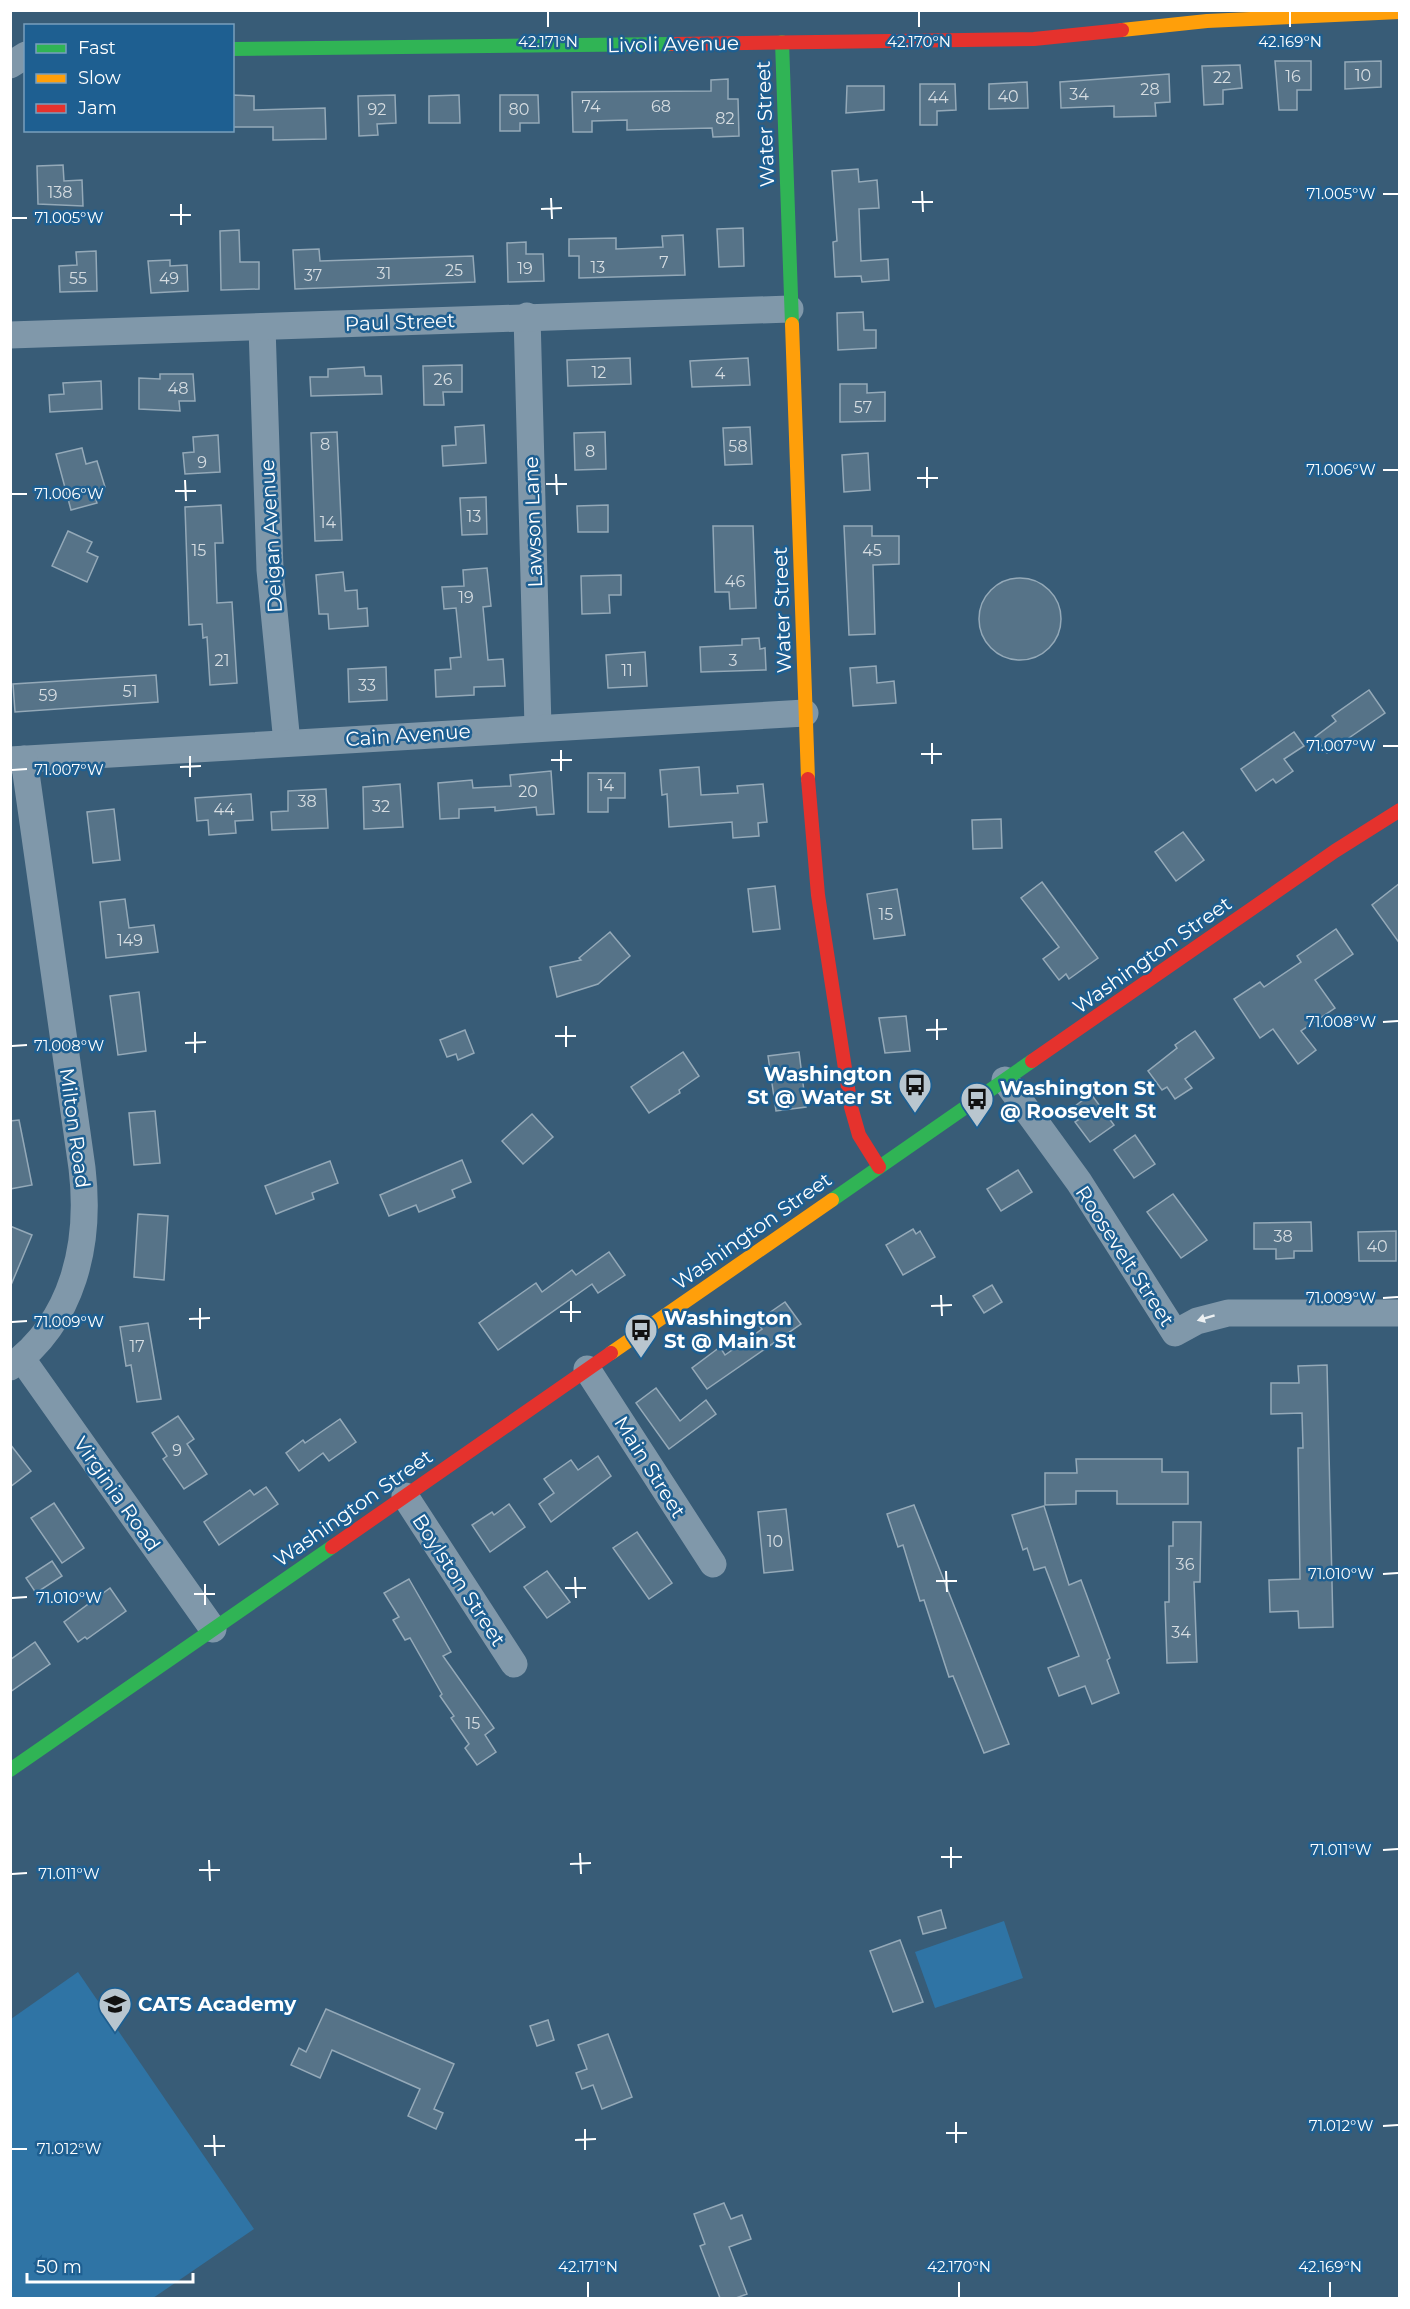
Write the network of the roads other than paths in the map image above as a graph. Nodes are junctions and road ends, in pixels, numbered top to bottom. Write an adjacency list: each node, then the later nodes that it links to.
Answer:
1 (1400, 12): 2 (street, Livoli Avenue)
2 (782, 42): 3 (street, Livoli Avenue); 6 (street, Water Street)
3 (234, 49)
4 (24, 56): 5 (street)
5 (10, 65)
6 (790, 309): 7 (street, Paul Street); 10 (street, Water Street)
7 (527, 316): 8 (street, Paul Street); 11 (street, Lawson Lane)
8 (262, 327): 9 (street, Paul Street); 12 (street, Deigan Avenue)
9 (10, 335)
10 (805, 713): 11 (street, Cain Avenue); 16 (street, Water Street)
11 (538, 727): 12 (street, Cain Avenue)
12 (287, 743): 13 (street, Cain Avenue)
13 (17, 760): 18 (street, Milton Road)
14 (1400, 810): 15 (street, Washington Street)
15 (1005, 1080): 16 (street, Washington Street); 17 (street, Roosevelt Street, one-way to 15)
16 (879, 1167): 19 (street, Washington Street)
17 (1400, 1313)
18 (16, 1363): 22 (street, Virginia Road)
19 (587, 1369): 20 (street, Washington Street); 21 (street, Main Street)
20 (405, 1496): 22 (street, Washington Street); 23 (street, Boylston Street)
21 (713, 1564)
22 (213, 1629): 24 (street, Washington Street)
23 (514, 1664)
24 (10, 1770)

